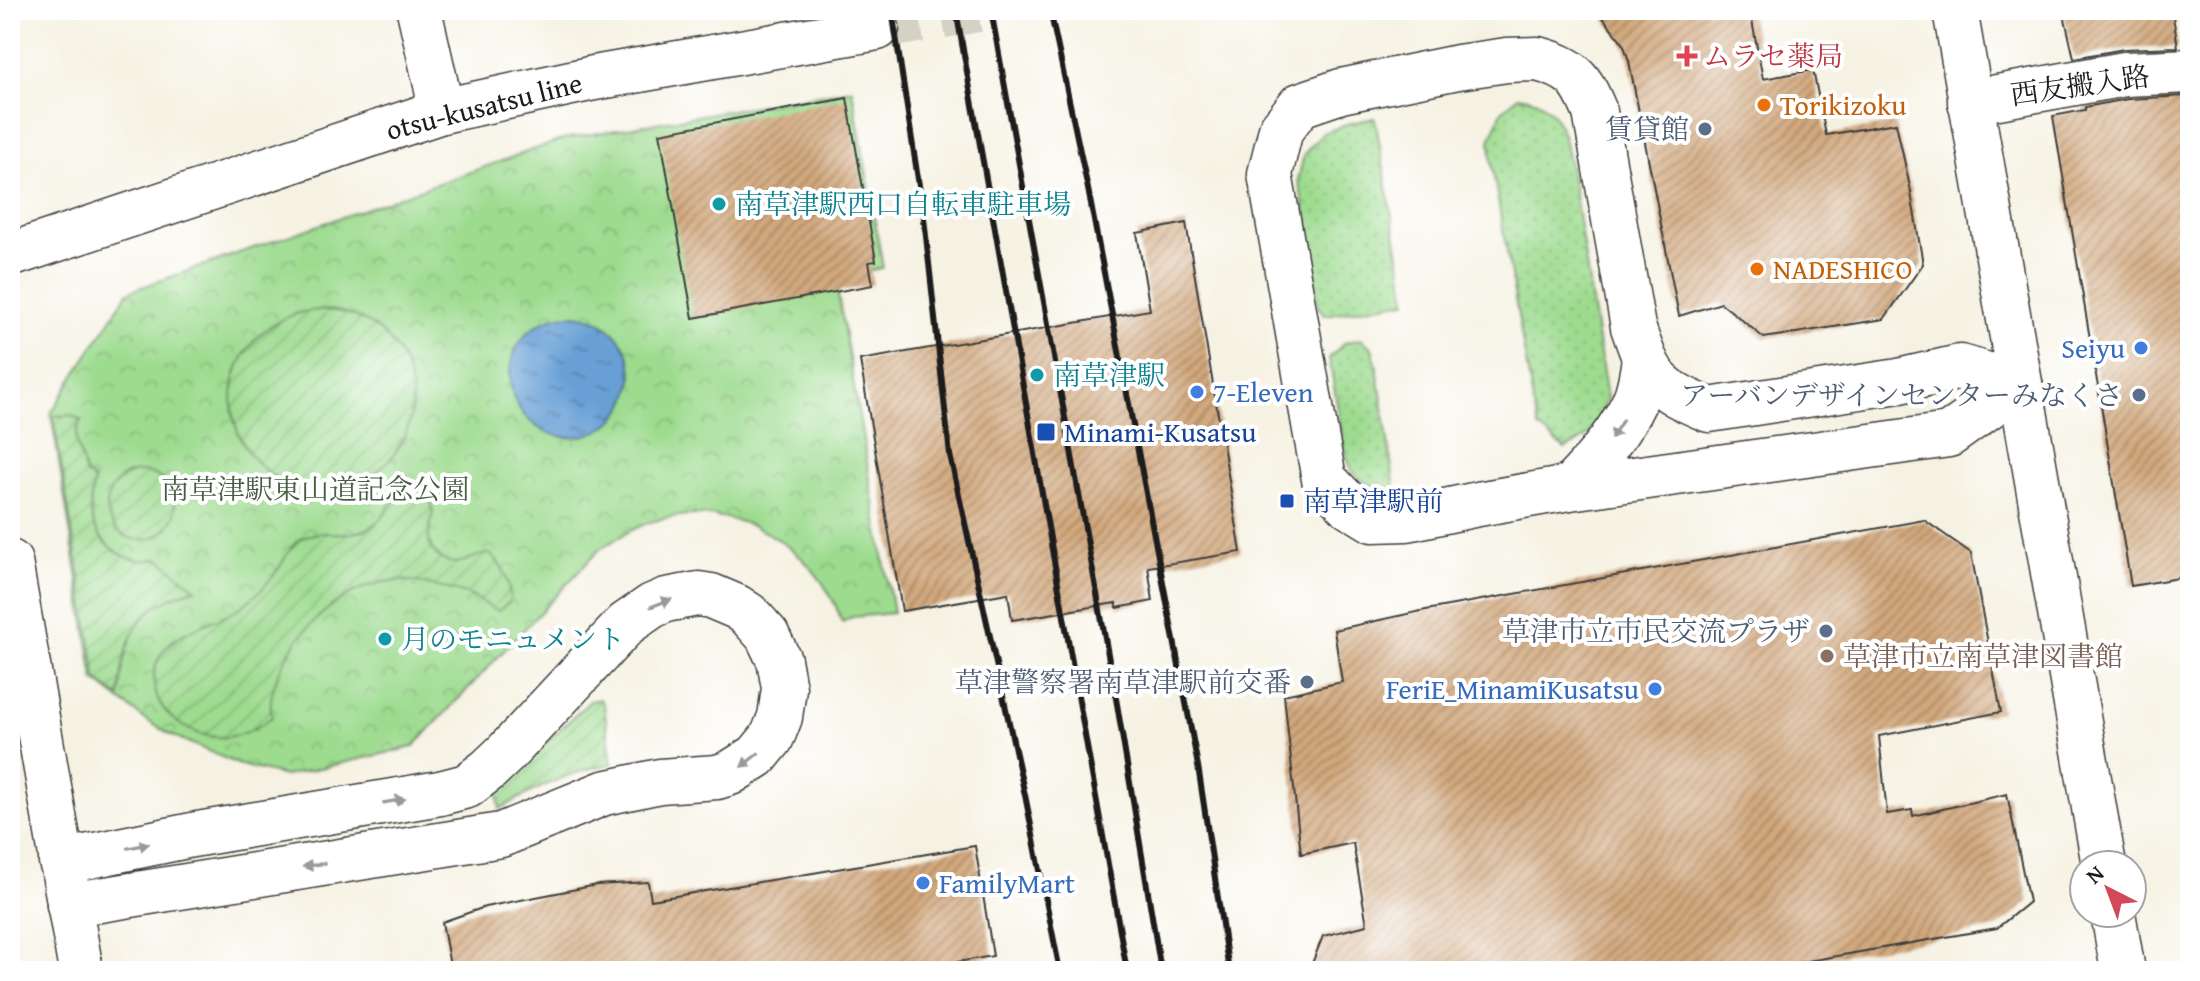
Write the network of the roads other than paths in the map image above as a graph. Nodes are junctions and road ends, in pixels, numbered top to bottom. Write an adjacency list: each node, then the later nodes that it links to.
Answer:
1 (419, 10): 6 (street)
2 (1955, 10): 5 (street)
3 (877, 28): 6 (street, otsu-kusatsu line)
4 (2190, 71): 5 (street, 西友搬入路)
5 (1970, 102): 9 (street)
6 (442, 111): 7 (street, otsu-kusatsu line)
7 (10, 255)
8 (1644, 359): 9 (street); 10 (street, one-way to 10); 10 (street)
9 (2020, 384): 10 (street); 12 (street)
10 (1569, 488)
11 (10, 562): 13 (street)
12 (2101, 849)
13 (61, 862): 14 (street); 14 (street, one-way to 14)
14 (69, 905): 16 (street)
15 (2116, 929): 17 (street)
16 (81, 971)
17 (2123, 971)

